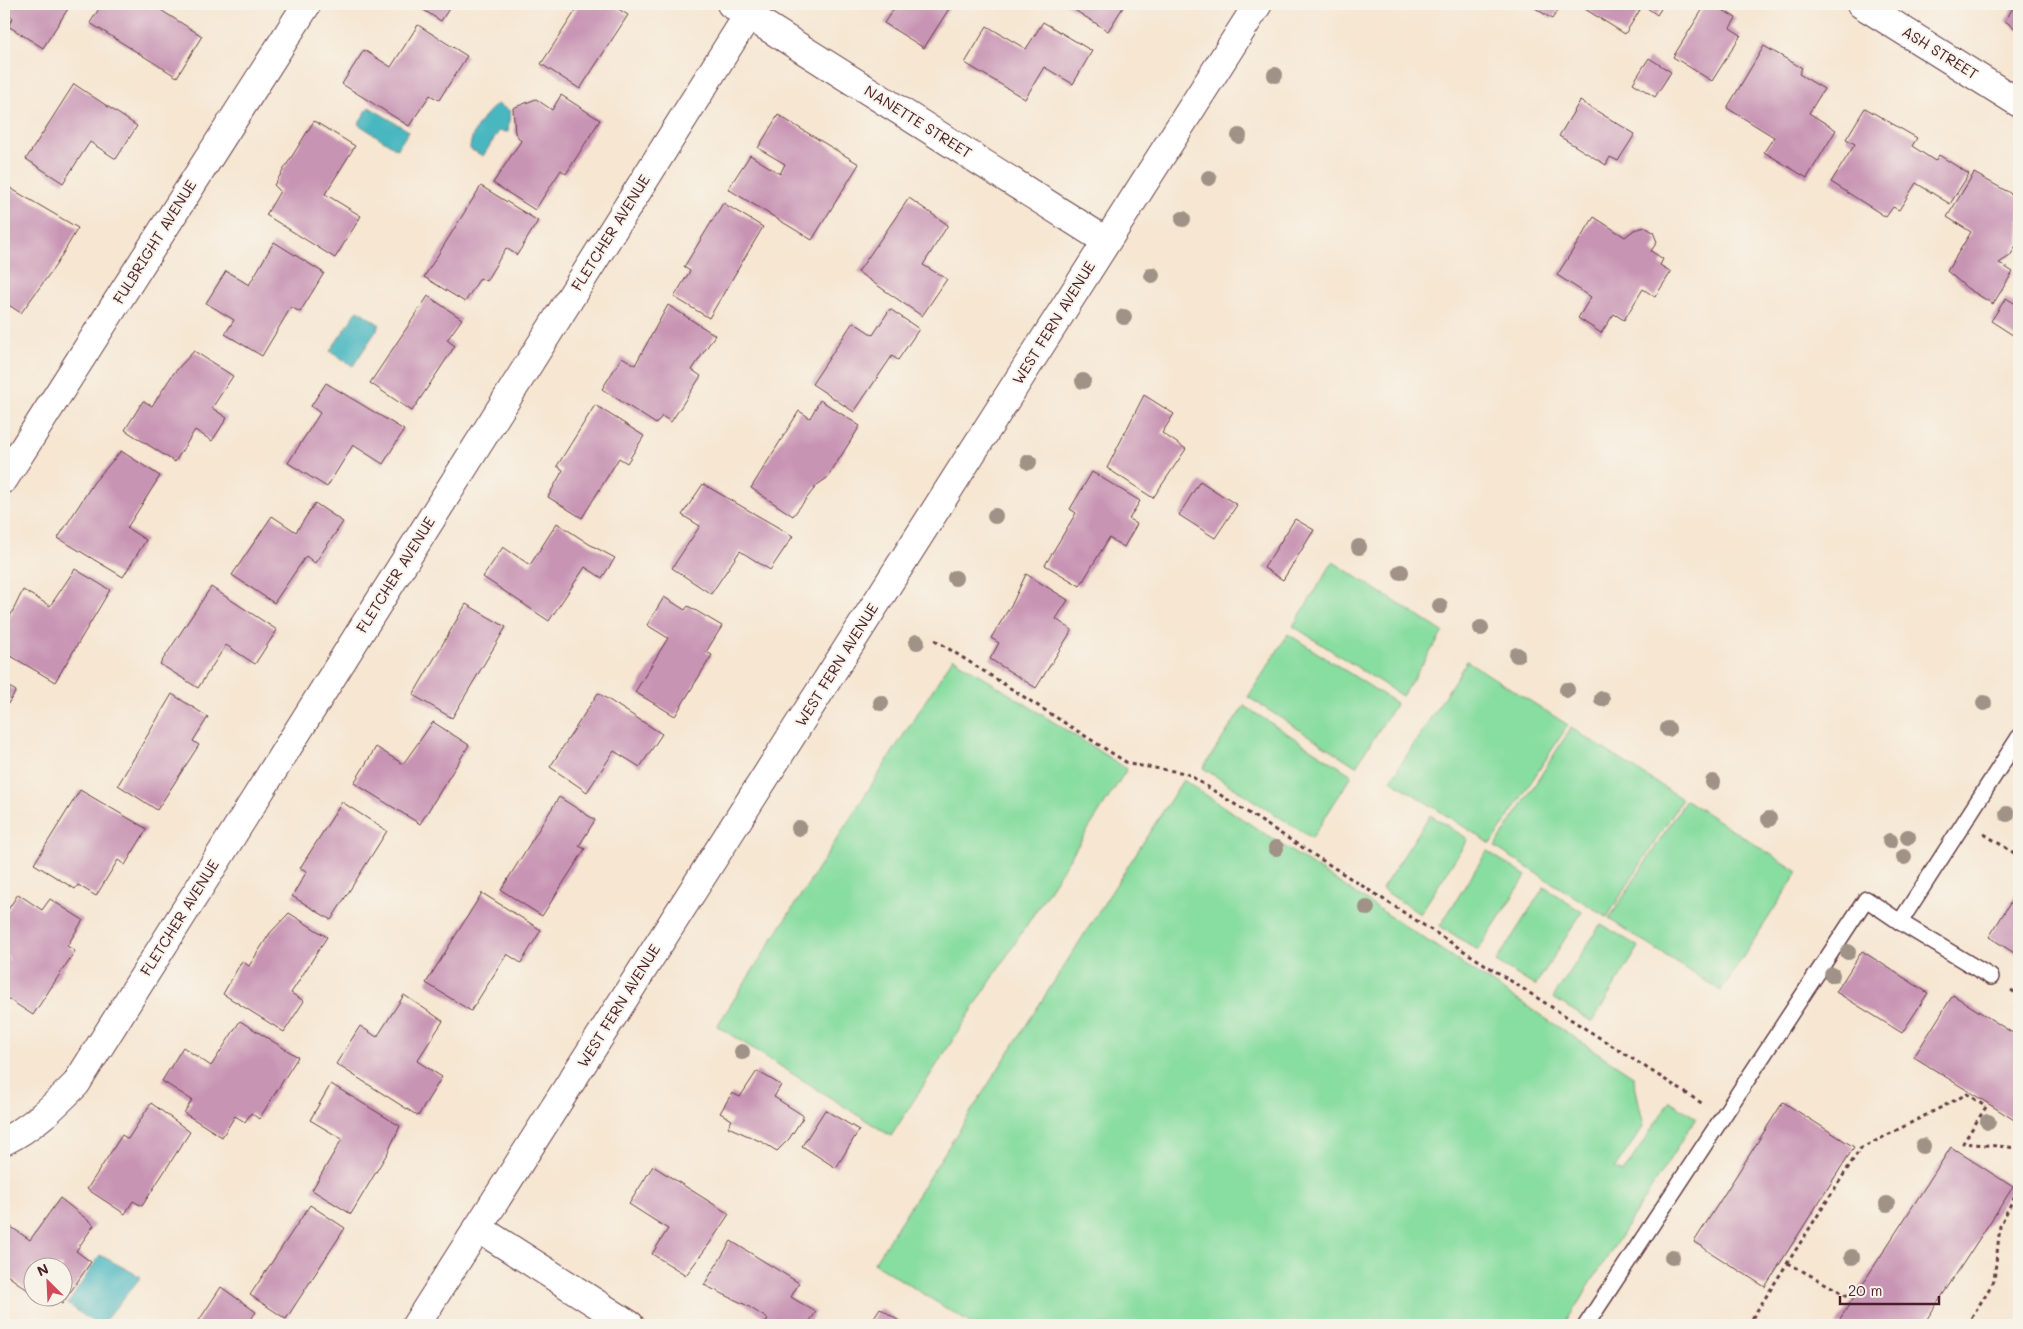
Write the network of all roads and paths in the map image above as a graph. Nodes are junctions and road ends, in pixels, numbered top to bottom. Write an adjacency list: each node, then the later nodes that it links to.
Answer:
1 (305, 4): 7 (street, FULBRIGHT AVENUE)
2 (1258, 4): 6 (street, WEST FERN AVENUE)
3 (1861, 4): 5 (street, ASH STREET)
4 (745, 8): 6 (street, NANETTE STREET); 15 (street, FLETCHER AVENUE)
5 (2019, 103)
6 (1106, 241): 18 (street, WEST FERN AVENUE)
7 (4, 479)
8 (935, 640): 14 (path)
9 (2019, 737): 10 (lane)
10 (1965, 822): 11 (path); 12 (lane)
11 (2019, 856)
12 (1900, 922): 13 (lane); 14 (lane)
13 (1991, 977)
14 (1722, 1117): 23 (lane)
15 (12, 1137)
16 (2019, 1148): 19 (path)
17 (2019, 1186): 25 (path)
18 (478, 1228): 21 (street, WEST FERN AVENUE); 22 (street)
19 (1788, 1263): 20 (path); 24 (path)
20 (1848, 1296)
21 (416, 1325)
22 (630, 1325)
23 (1586, 1325)
24 (1748, 1325)
25 (1967, 1325)

